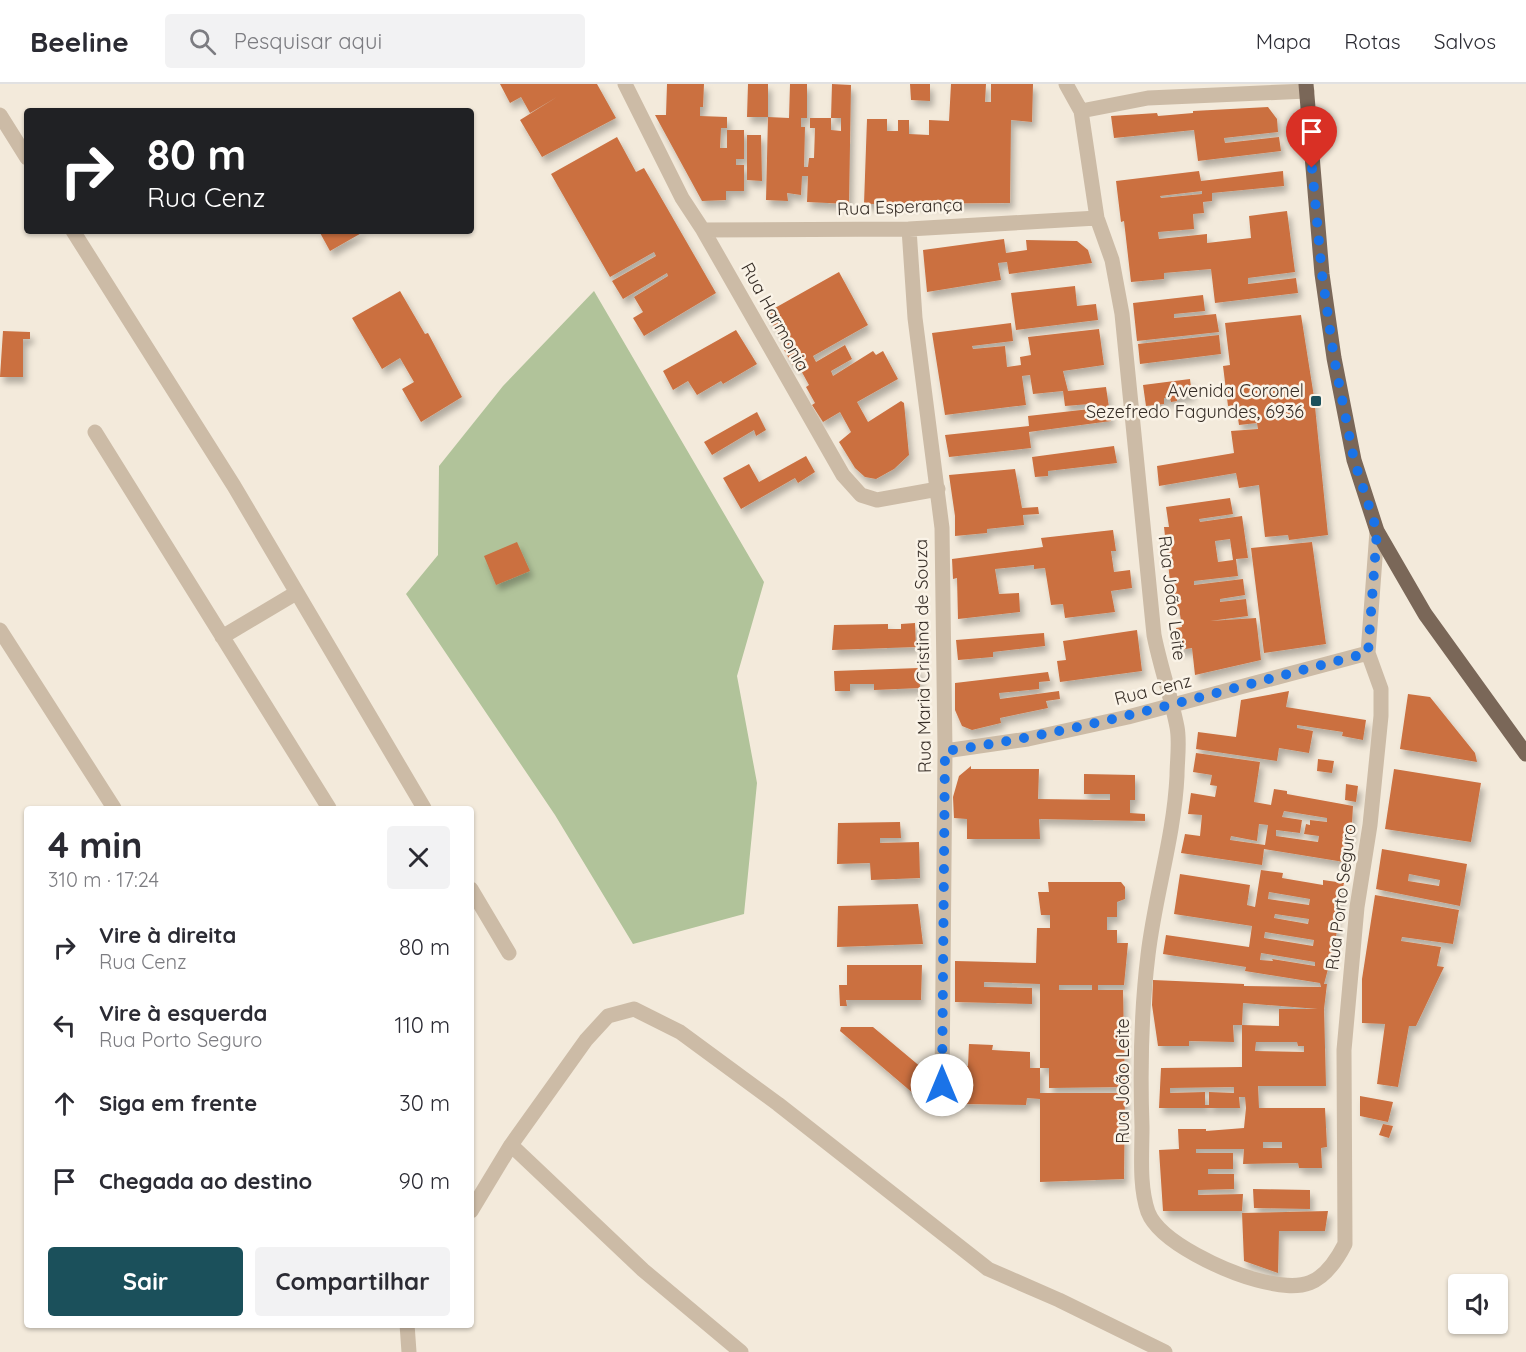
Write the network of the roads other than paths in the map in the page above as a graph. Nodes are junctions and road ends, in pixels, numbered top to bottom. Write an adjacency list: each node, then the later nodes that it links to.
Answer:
1 (625, 84): 9 (street, Rua Harmonia)
2 (1066, 84): 4 (street)
3 (1306, 87): 4 (street); 13 (main road)
4 (1081, 111): 7 (street, Rua João Leite)
5 (0, 115): 6 (street)
6 (24, 153)
7 (1097, 218): 8 (street, Rua Esperança); 18 (street, Rua João Leite)
8 (909, 229): 9 (street, Rua Esperança); 12 (street, Rua Maria Cristina de Souza)
9 (704, 230): 12 (street, Rua Harmonia)
10 (75, 234): 14 (street)
11 (95, 432): 16 (street)
12 (939, 489): 19 (street, Rua Maria Cristina de Souza)
13 (1377, 531): 17 (street, Rua Porto Seguro); 20 (main road)
14 (296, 593): 16 (street); 23 (street)
15 (0, 630): 21 (street)
16 (222, 637): 22 (street)
17 (1368, 653): 18 (street, Rua Cenz); 29 (street, Rua Porto Seguro)
18 (1171, 705): 19 (street, Rua Cenz); 29 (street, Rua João Leite)
19 (945, 751): 26 (street, Rua Maria Cristina de Souza)
20 (1526, 754)
21 (113, 806)
22 (328, 806)
23 (422, 806)
24 (474, 894): 25 (street)
25 (509, 953)
26 (942, 1085)
27 (511, 1145): 28 (street); 32 (street); 33 (street)
28 (474, 1206)
29 (1333, 1267)
30 (407, 1328): 31 (street)
31 (409, 1352)
32 (741, 1352)
33 (1165, 1352)

